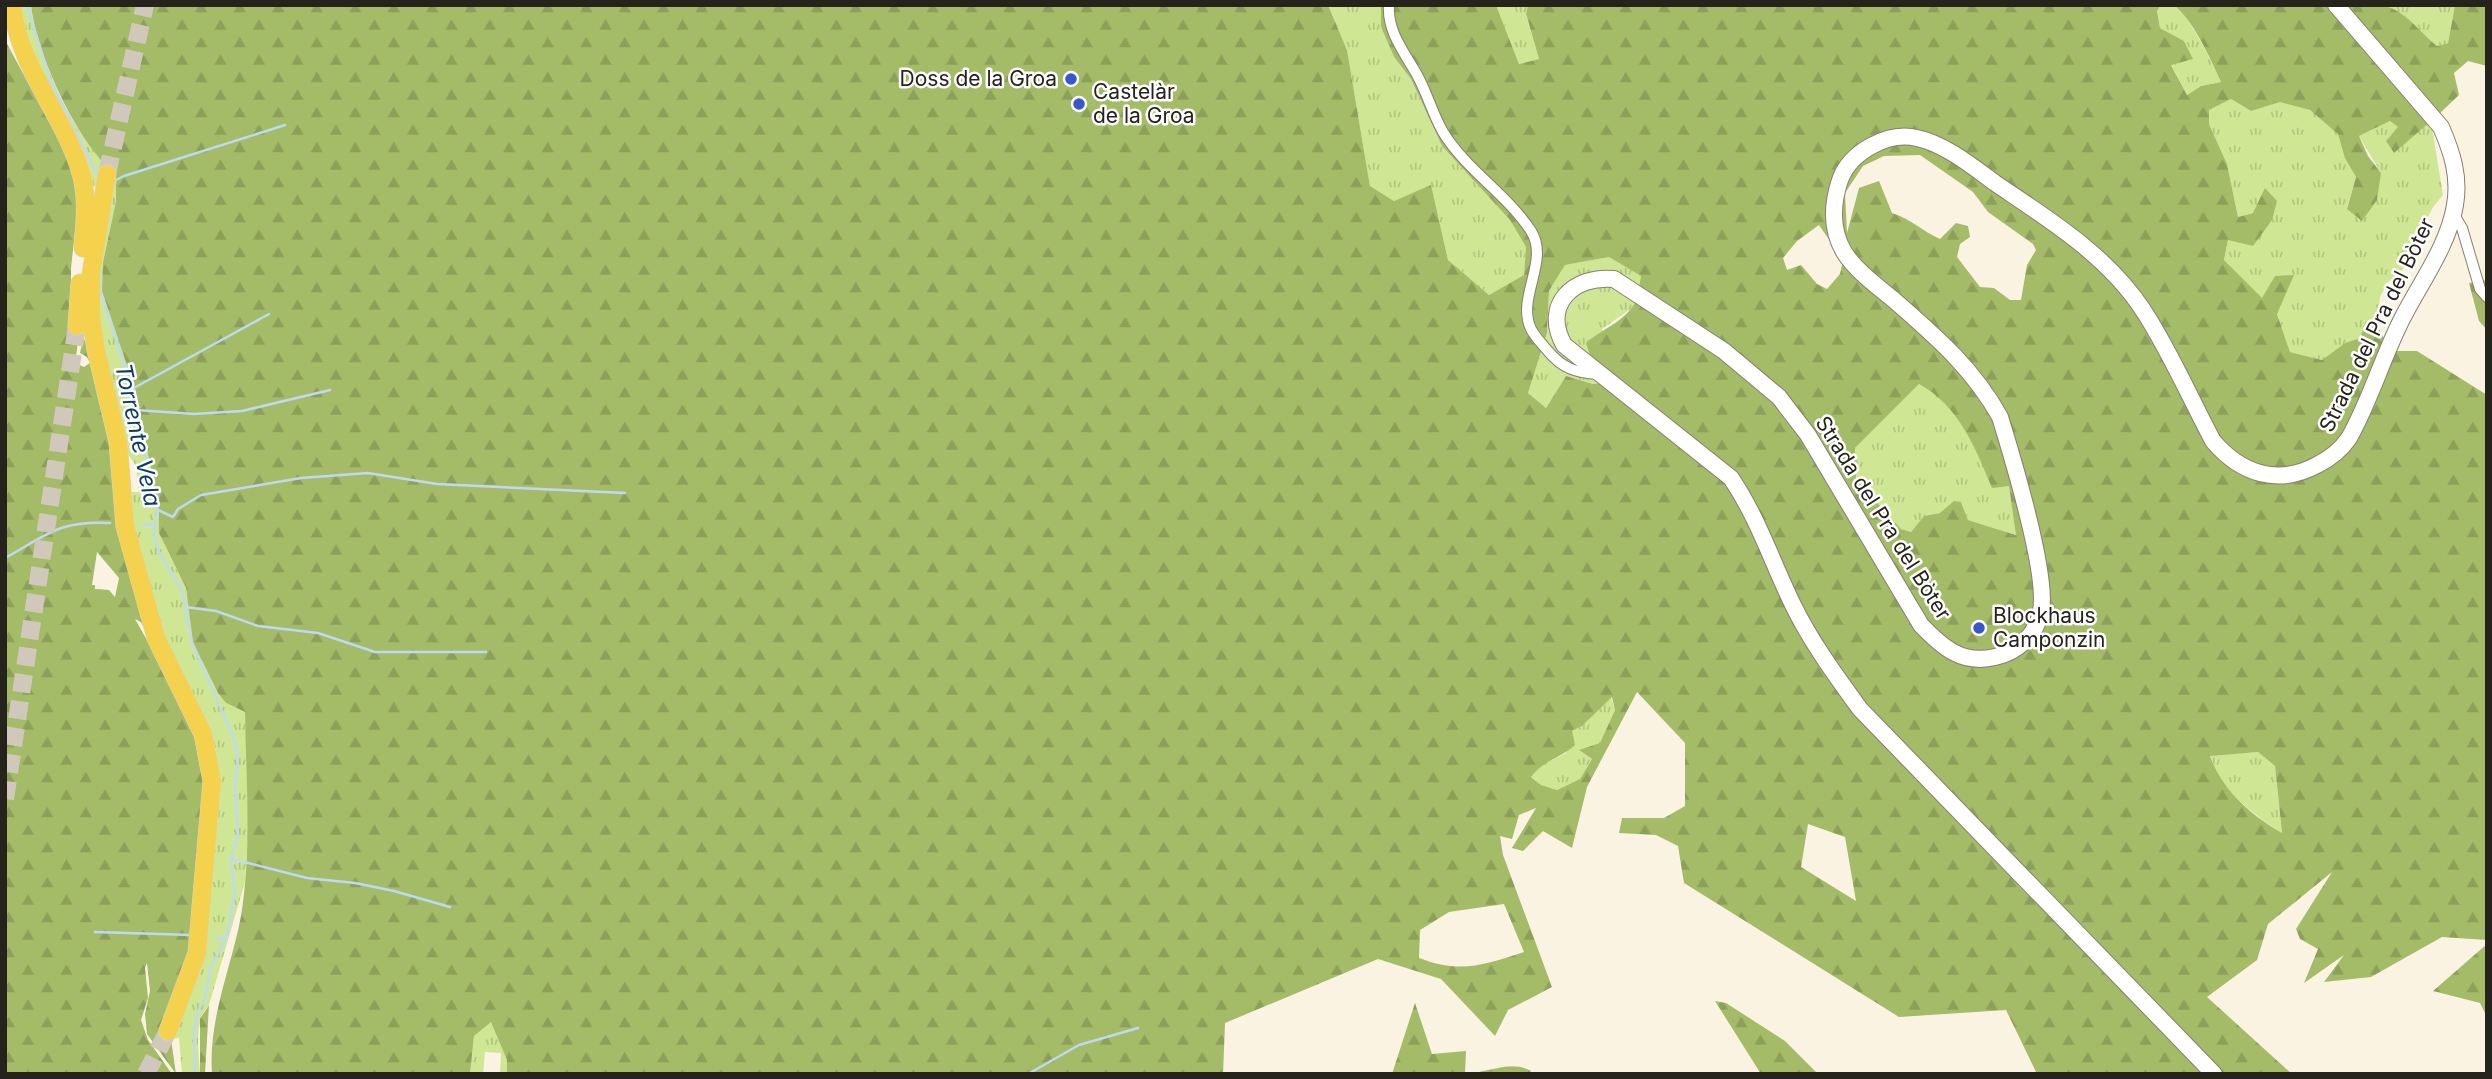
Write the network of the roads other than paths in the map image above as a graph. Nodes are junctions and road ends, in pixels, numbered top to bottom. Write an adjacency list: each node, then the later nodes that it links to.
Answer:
1 (12, 5): 6 (highway)
2 (1389, 5): 9 (street)
3 (2336, 5): 5 (main road, Strada del Pra del Bòter)
4 (107, 174): 6 (highway)
5 (2453, 214): 7 (street); 9 (main road, Strada del Pra del Bòter)
6 (86, 273): 8 (highway); 10 (highway)
7 (2487, 297)
8 (77, 326)
9 (1598, 374): 11 (main road, Strada del Pra del Bòter)
10 (167, 1031)
11 (2214, 1074)

